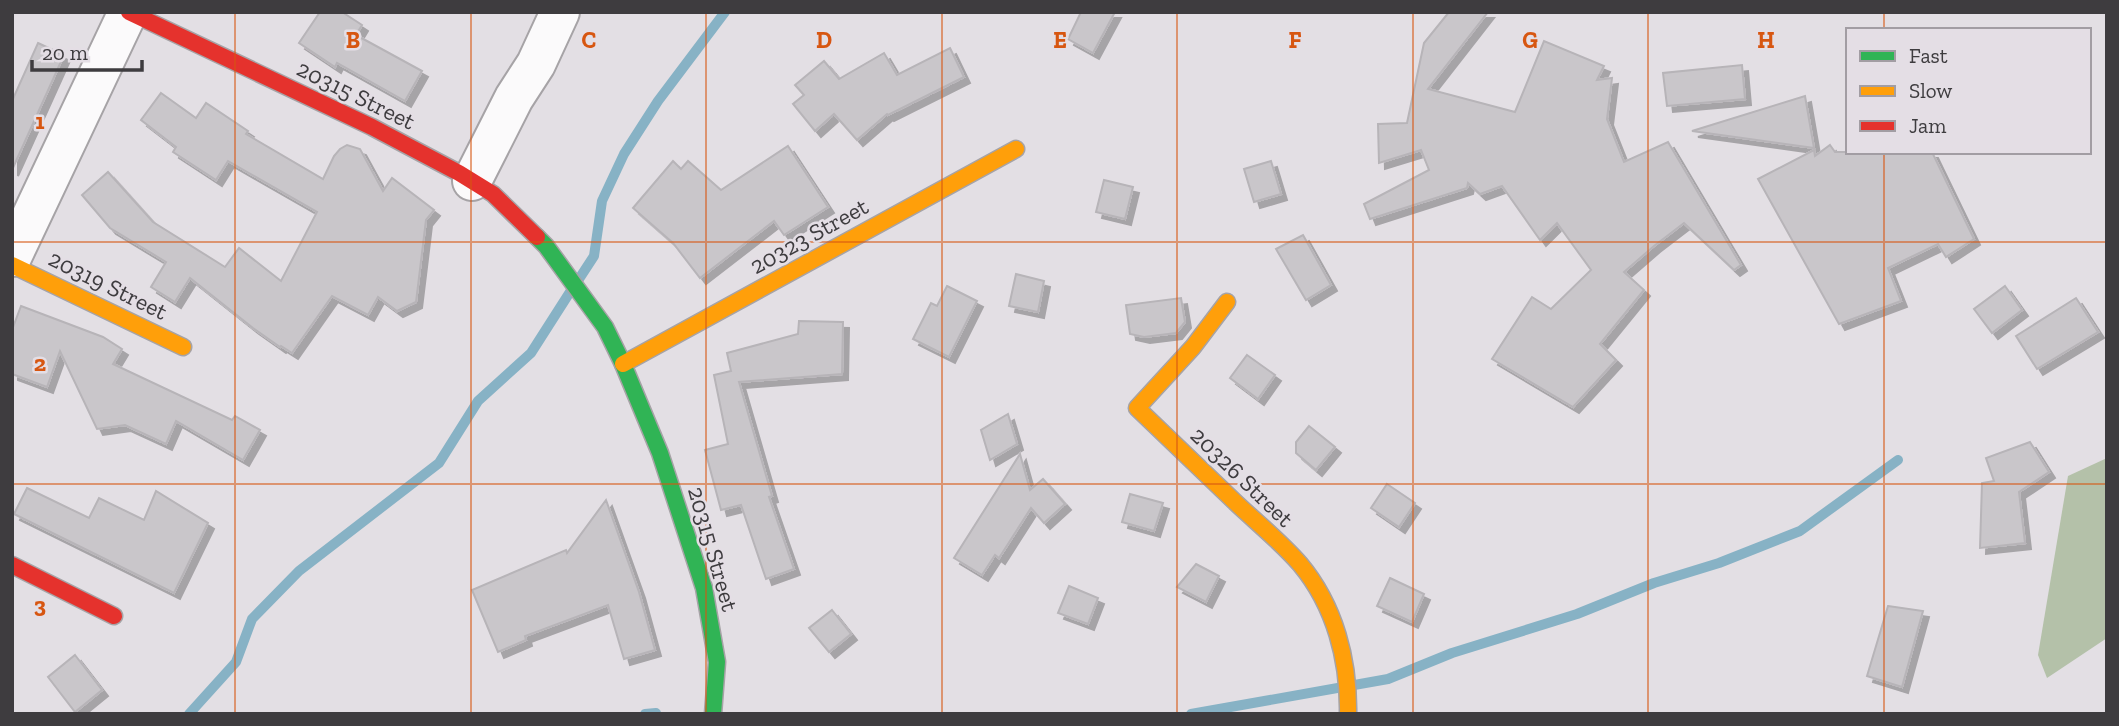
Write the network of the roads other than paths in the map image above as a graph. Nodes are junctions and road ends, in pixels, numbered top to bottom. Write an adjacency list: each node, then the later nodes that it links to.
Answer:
1 (128, 12): 4 (street, 20315 Street); 5 (street)
2 (559, 12): 4 (street)
3 (1016, 149): 9 (street, 20323 Street)
4 (472, 181): 9 (street, 20315 Street)
5 (12, 257)
6 (12, 265): 8 (street, 20319 Street)
7 (1227, 302): 13 (street, 20326 Street)
8 (183, 346)
9 (623, 364): 12 (street, 20315 Street)
10 (12, 565): 11 (street)
11 (114, 616)
12 (713, 714)
13 (1348, 714)

